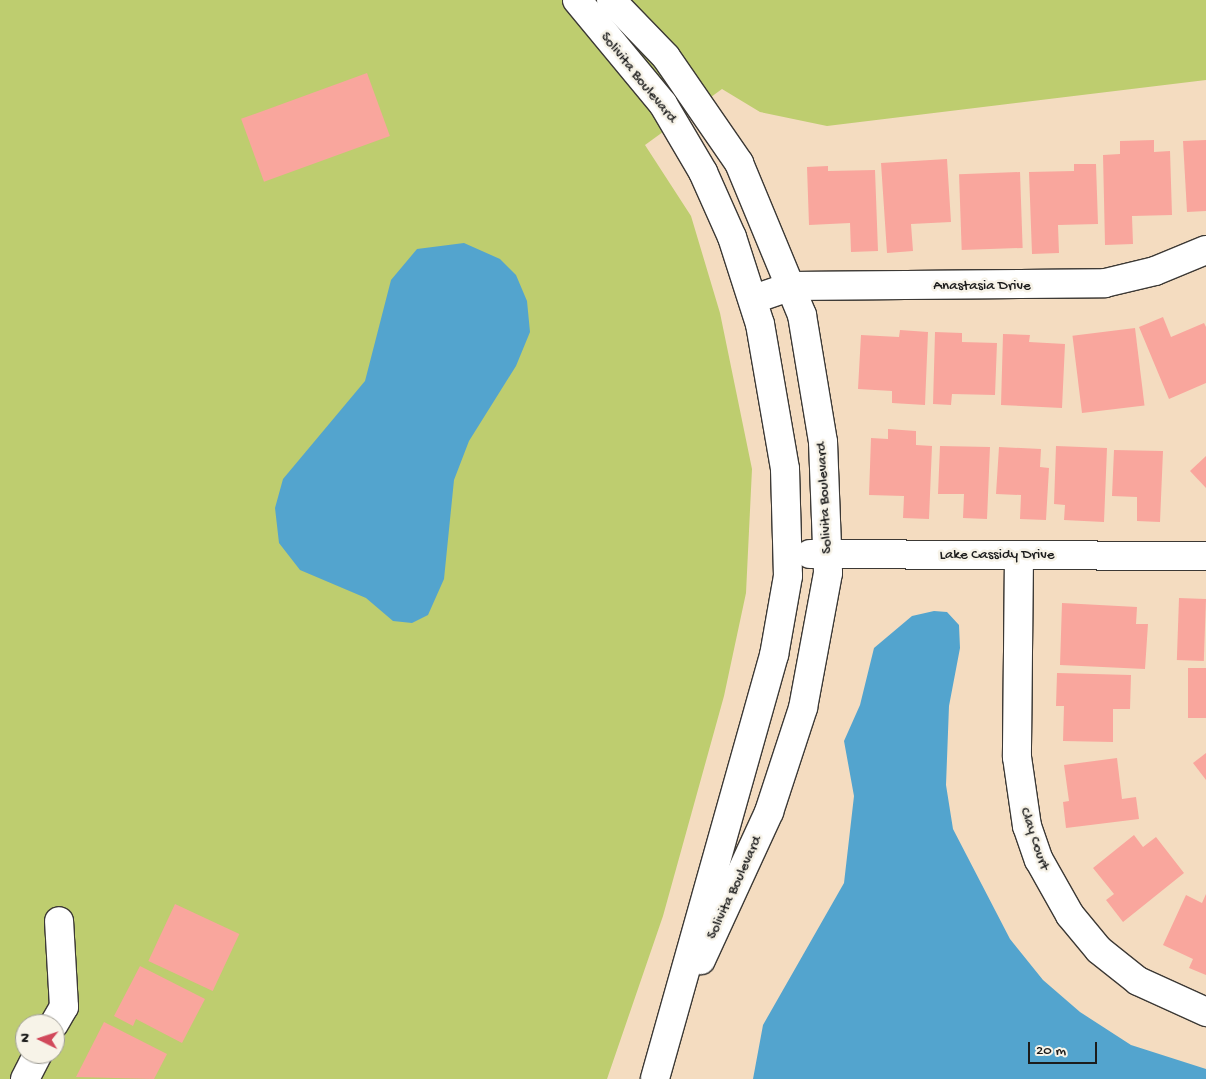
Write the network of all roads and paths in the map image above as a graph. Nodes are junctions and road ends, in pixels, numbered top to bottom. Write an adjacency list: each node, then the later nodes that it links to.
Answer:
1 (578, 0): 5 (street, Solivita Boulevard)
2 (611, 0): 4 (street, Solivita Boulevard)
3 (1206, 250): 4 (street, Anastasia Drive)
4 (792, 286): 5 (street, Anastasia Drive); 7 (street, Solivita Boulevard)
5 (754, 299): 6 (street, Solivita Boulevard)
6 (789, 554): 7 (street, Lake Cassidy Drive); 13 (street, Solivita Boulevard)
7 (828, 555): 8 (street, Lake Cassidy Drive); 13 (street, Solivita Boulevard)
8 (1019, 556): 9 (street, Lake Cassidy Drive); 11 (street, Clay Court)
9 (1206, 556)
10 (60, 922): 12 (street)
11 (1206, 1012)
12 (60, 1014)
13 (670, 1027): 16 (street, Solivita Boulevard)
14 (32, 1064): 15 (street)
15 (24, 1079)
16 (655, 1079)

